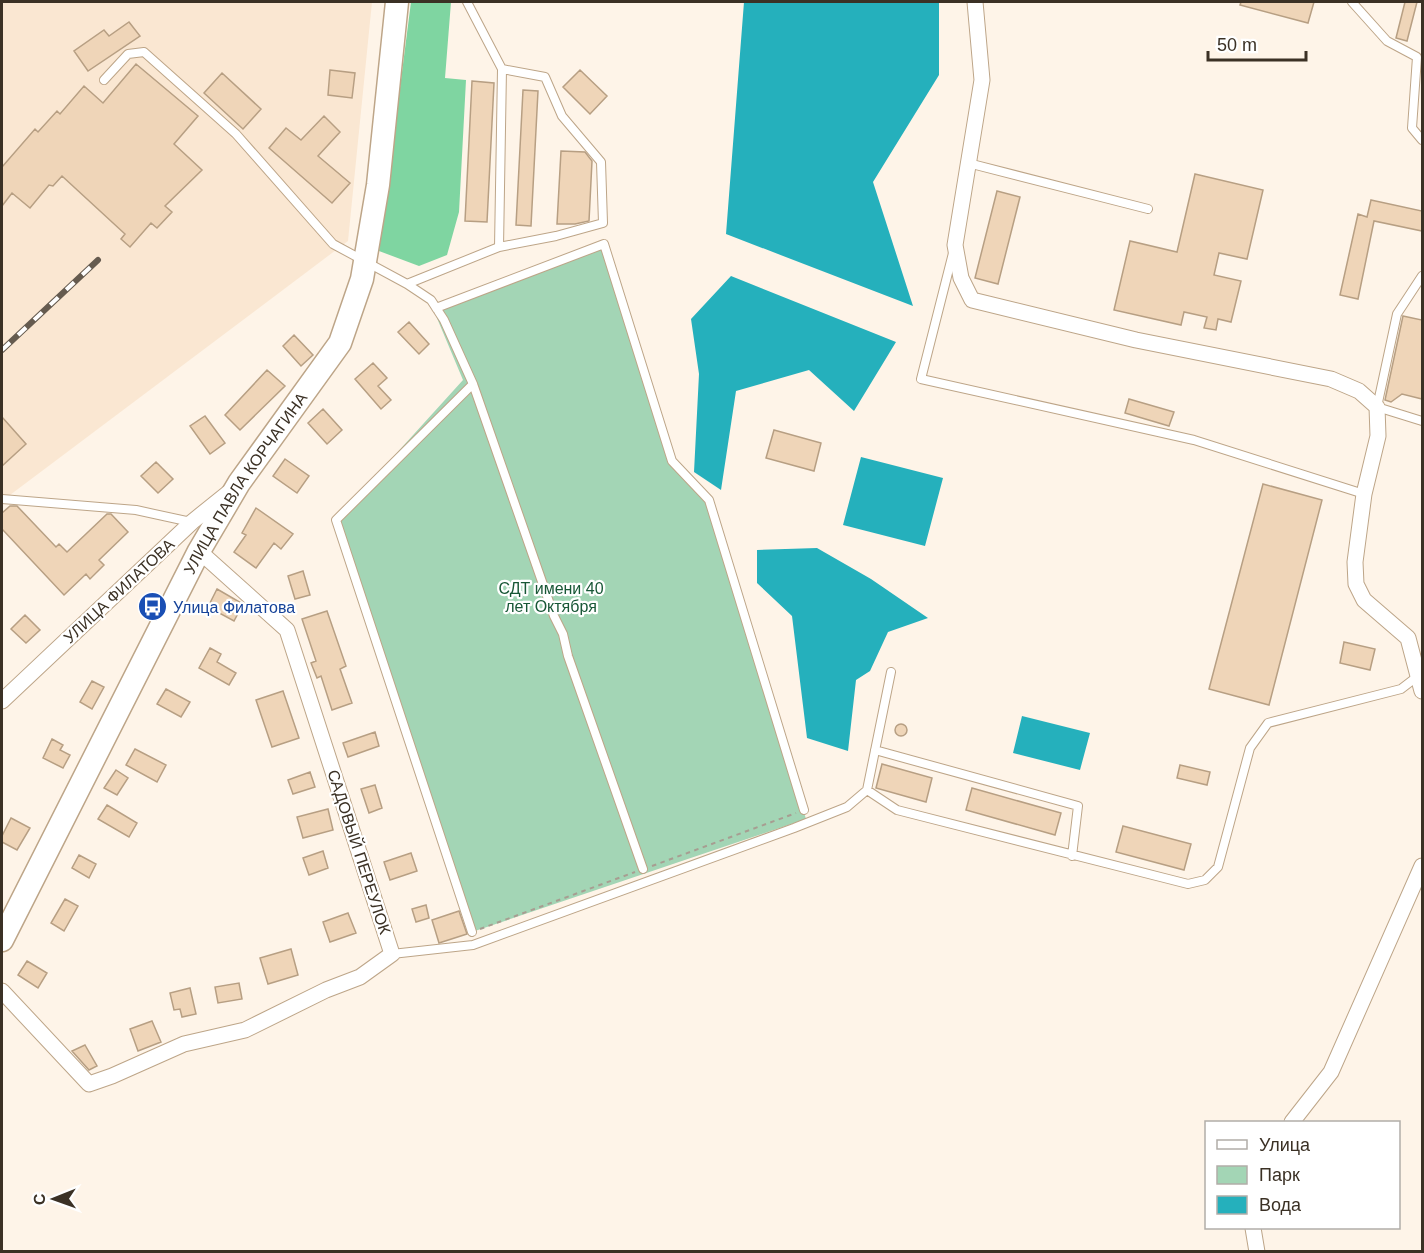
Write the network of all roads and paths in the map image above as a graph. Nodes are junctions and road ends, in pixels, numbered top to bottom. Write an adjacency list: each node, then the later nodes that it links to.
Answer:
1 (397, 2): 12 (main road, УЛИЦА ПАВЛА КОРЧАГИНА)
2 (467, 2): 5 (lane)
3 (975, 2): 8 (street)
4 (1352, 2): 7 (lane)
5 (502, 69): 11 (lane); 11 (lane)
6 (104, 80): 12 (lane)
7 (1422, 140)
8 (968, 163): 9 (lane); 10 (street)
9 (1148, 209)
10 (955, 245): 17 (street); 19 (lane)
11 (499, 247): 14 (lane)
12 (365, 261): 14 (lane); 21 (main road, УЛИЦА ПАВЛА КОРЧАГИНА)
13 (1422, 276): 17 (lane)
14 (407, 284): 15 (lane)
15 (436, 308): 16 (lane); 28 (lane)
16 (473, 384): 31 (lane); 32 (lane)
17 (1377, 407): 18 (lane); 19 (street)
18 (1422, 421)
19 (1364, 494): 23 (street)
20 (2, 499): 21 (lane)
21 (193, 538): 25 (street, УЛИЦА ФИЛАТОВА); 33 (main road, УЛИЦА ПАВЛА КОРЧАГИНА); 34 (street, САДОВЫЙ ПЕРЕУЛОК)
22 (891, 672): 26 (lane)
23 (1419, 675): 24 (street); 29 (lane)
24 (1422, 691)
25 (2, 701)
26 (875, 750): 27 (lane); 29 (lane)
27 (867, 790): 29 (lane); 34 (lane)
28 (804, 810)
29 (1072, 856)
30 (1422, 866): 36 (street)
31 (643, 869)
32 (472, 932)
33 (2, 940)
34 (392, 954): 35 (street, САДОВЫЙ ПЕРЕУЛОК)
35 (2, 992)
36 (1293, 1121)
37 (1253, 1229): 38 (street)
38 (1257, 1251)

